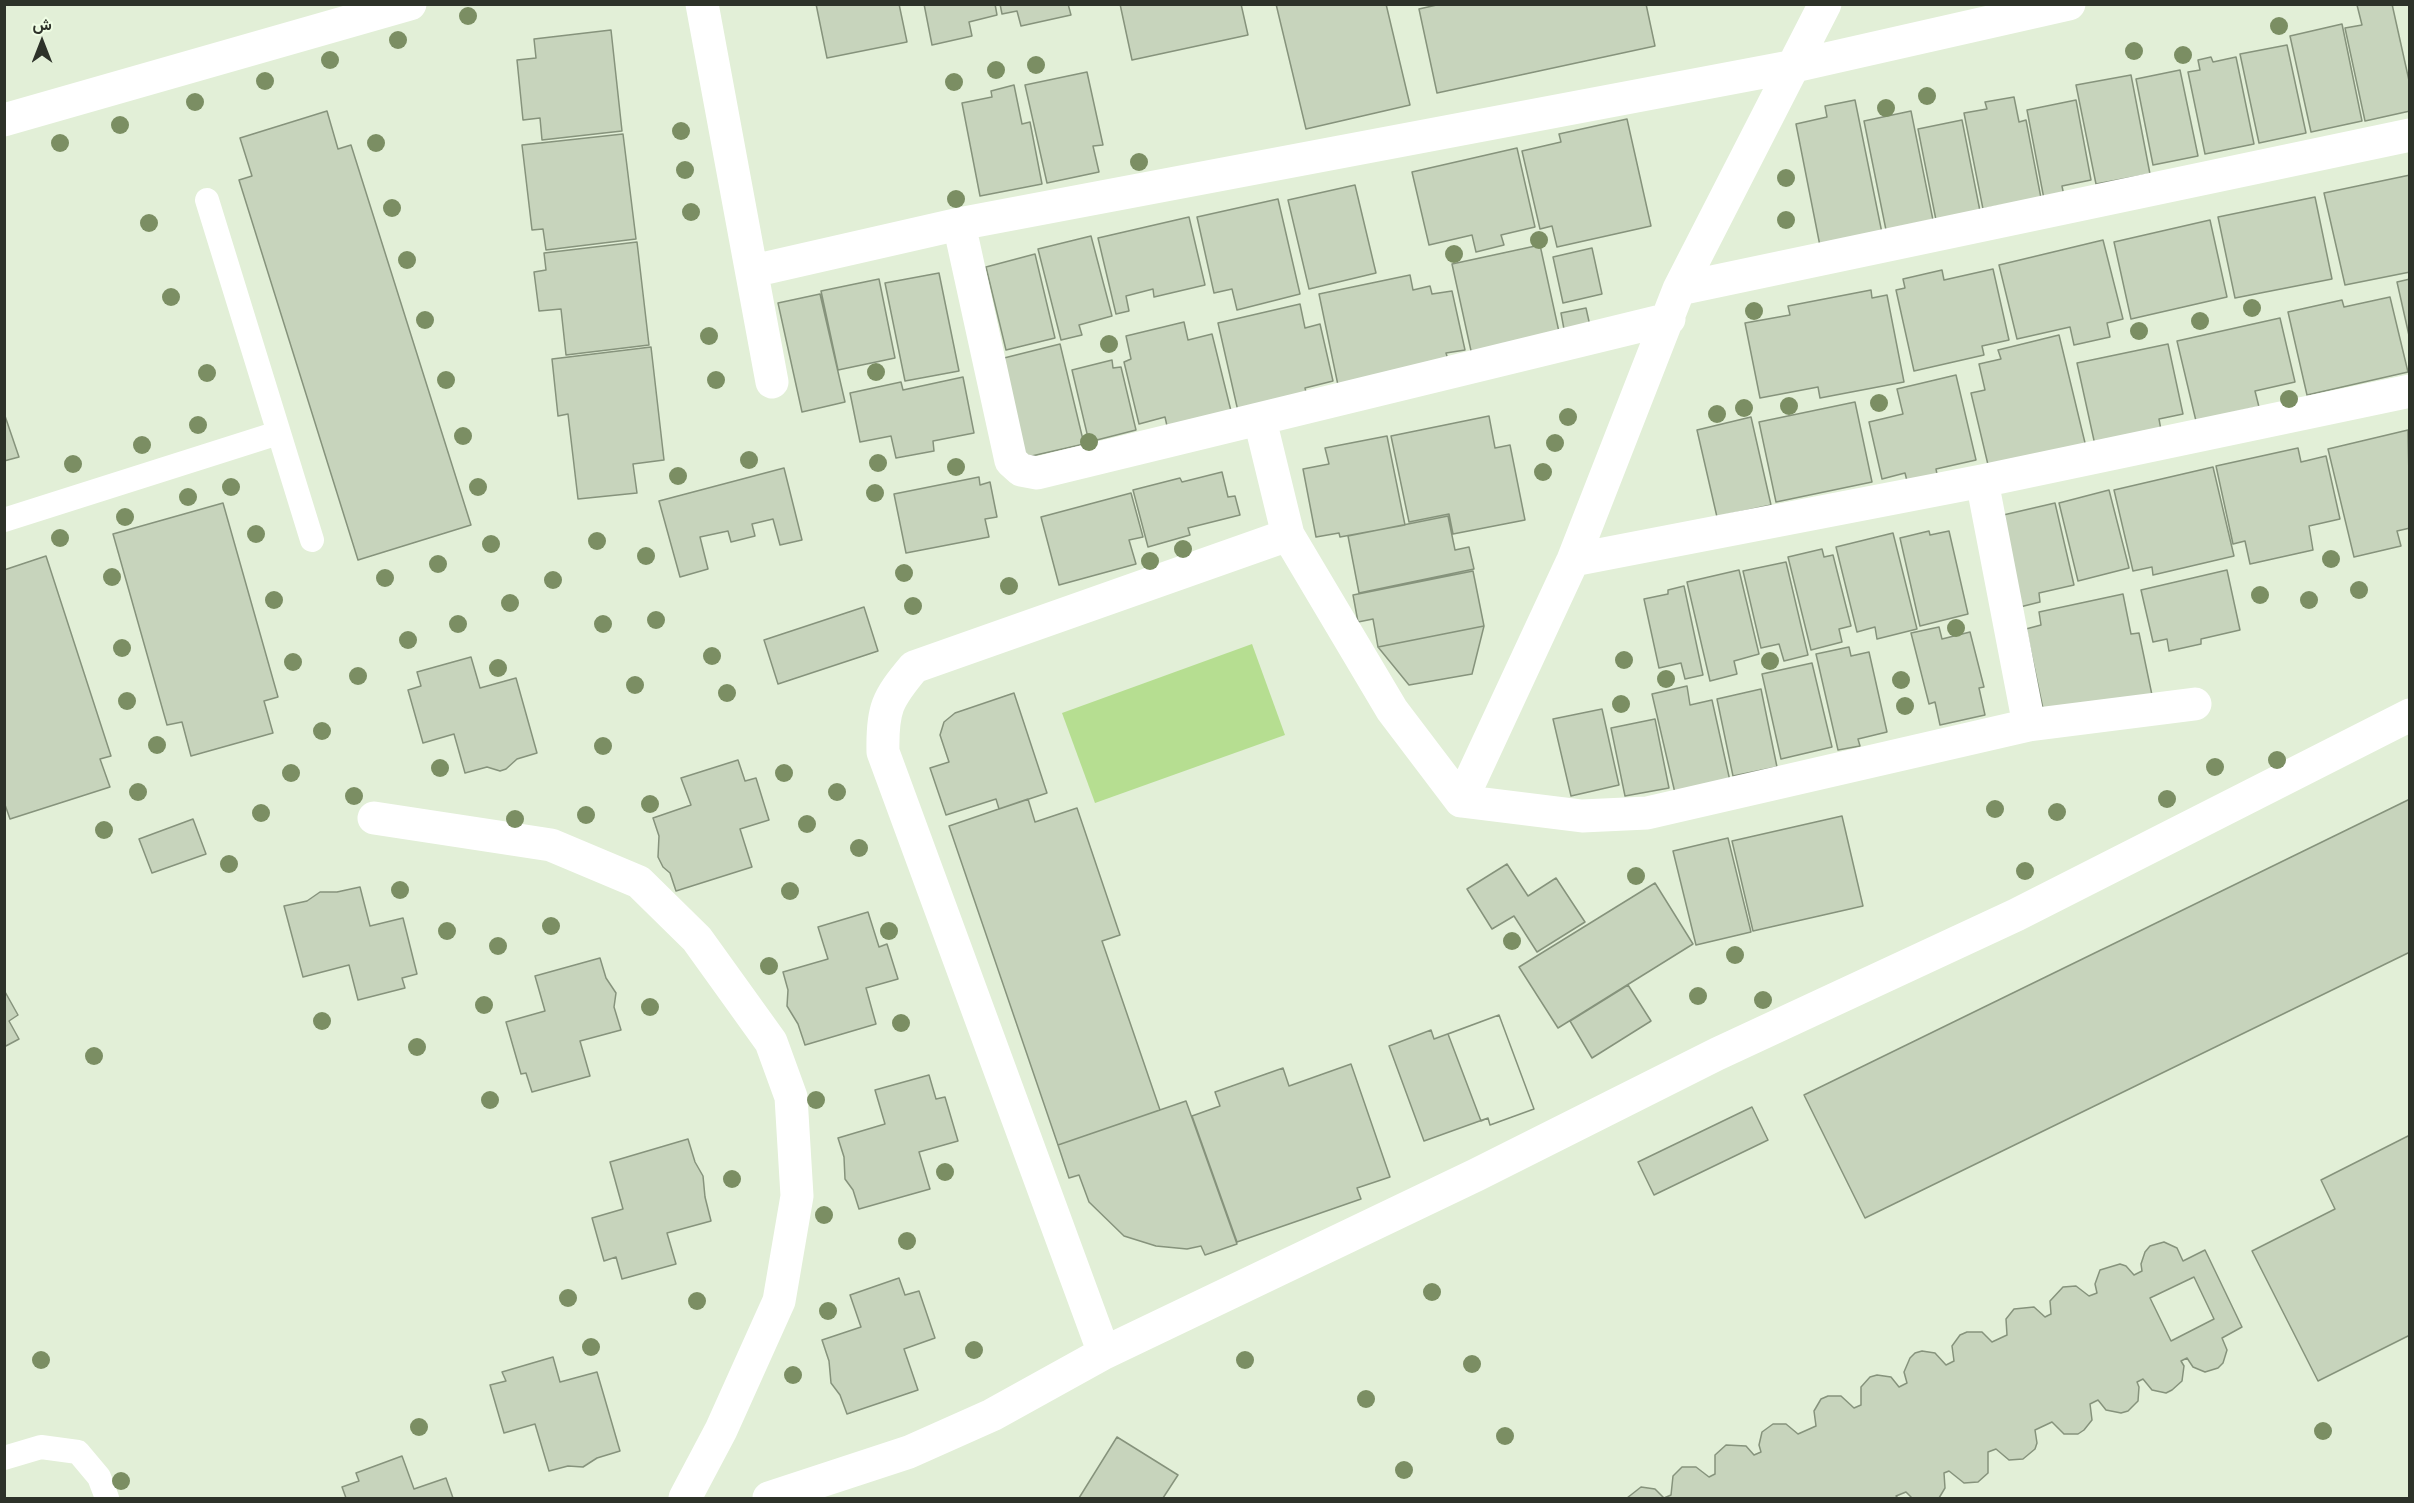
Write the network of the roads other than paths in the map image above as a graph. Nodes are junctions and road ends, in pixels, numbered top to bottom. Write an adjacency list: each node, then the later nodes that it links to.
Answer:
1 (410, 4): 6 (street)
2 (702, 4): 10 (street)
3 (1825, 4): 5 (street)
4 (2069, 4): 5 (street)
5 (1795, 66): 9 (street); 11 (street)
6 (4, 120)
7 (2409, 135): 11 (street)
8 (207, 200): 15 (lane)
9 (959, 224): 10 (street); 14 (street)
10 (753, 271): 12 (street)
11 (1674, 304): 14 (street); 20 (street)
12 (772, 382)
13 (2409, 391): 16 (street)
14 (1260, 420): 18 (street)
15 (278, 433): 17 (lane); 19 (lane)
16 (1982, 481): 20 (street); 23 (street)
17 (4, 520)
18 (1288, 535): 24 (street); 26 (street)
19 (312, 540)
20 (1573, 560): 24 (street)
21 (2195, 704): 23 (street)
22 (2409, 715): 26 (street)
23 (2029, 725): 24 (street)
24 (1461, 801)
25 (374, 818): 29 (street)
26 (1104, 1353): 30 (street)
27 (4, 1458): 28 (lane)
28 (107, 1498)
29 (685, 1498)
30 (769, 1498)

